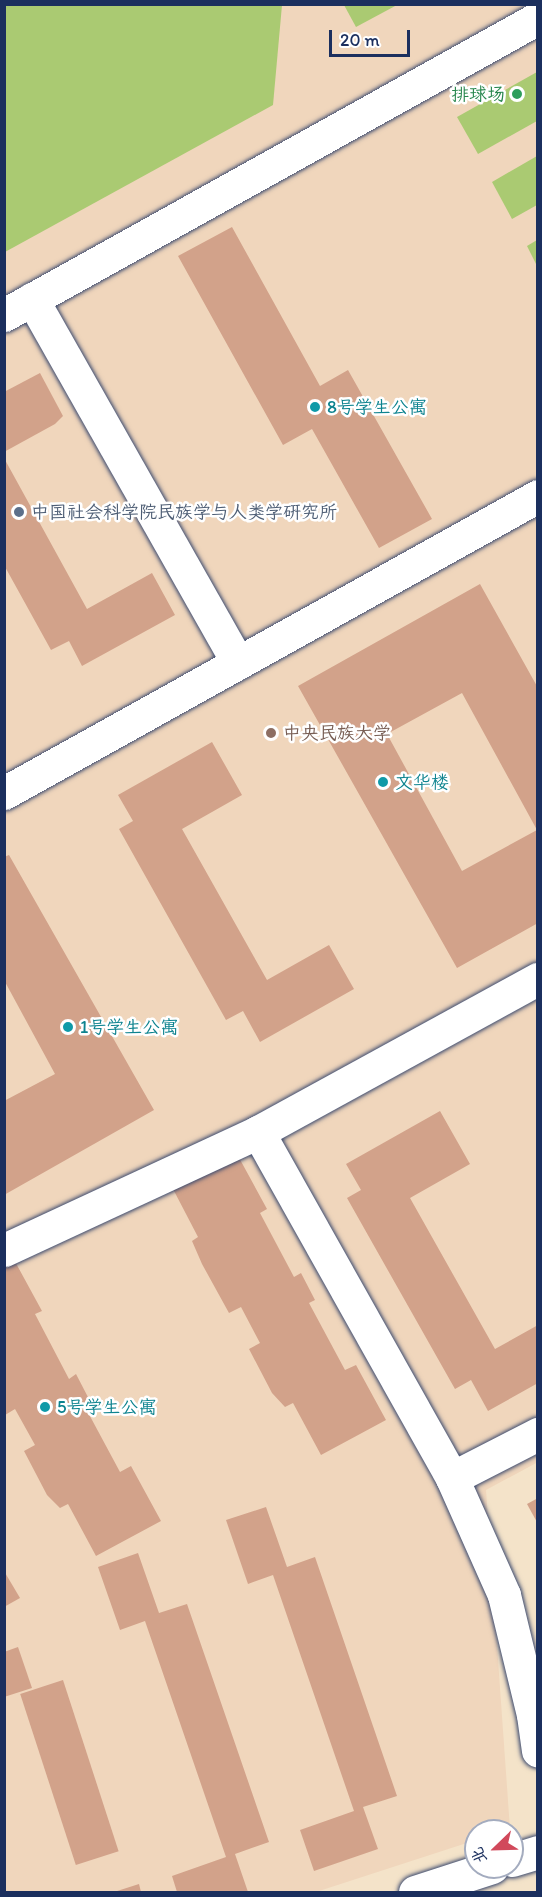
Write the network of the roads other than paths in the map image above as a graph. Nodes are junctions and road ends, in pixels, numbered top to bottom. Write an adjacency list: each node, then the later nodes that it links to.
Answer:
1 (537, 18): 2 (street)
2 (18, 307): 4 (street)
3 (537, 496): 4 (street)
4 (238, 663): 5 (street)
5 (4, 794)
6 (537, 979): 7 (street)
7 (258, 1132): 8 (street); 10 (street)
8 (4, 1250)
9 (537, 1434): 10 (street)
10 (452, 1478): 11 (street)
11 (537, 1751)
12 (464, 1876): 13 (street)
13 (415, 1893)

